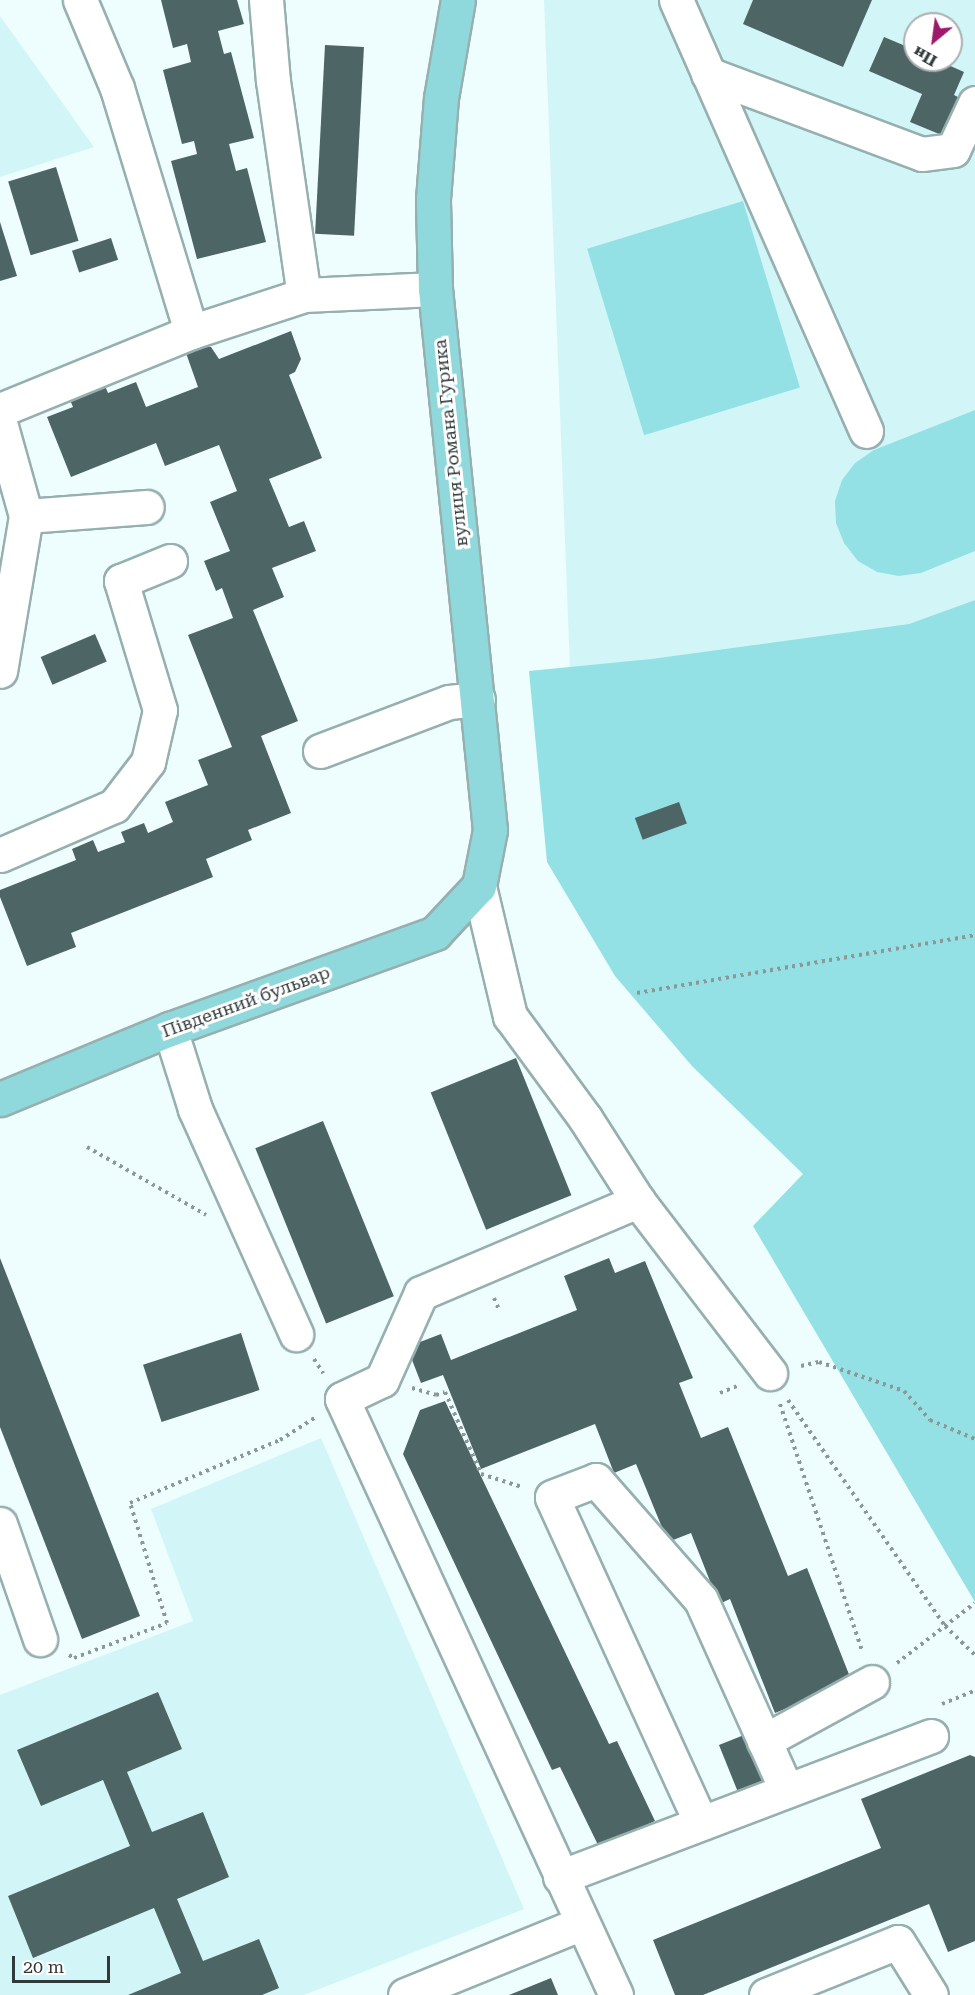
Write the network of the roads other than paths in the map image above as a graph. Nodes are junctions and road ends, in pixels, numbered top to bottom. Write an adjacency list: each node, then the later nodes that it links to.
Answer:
1 (80, 0): 9 (lane)
2 (266, 0): 8 (lane)
3 (458, 0): 7 (main road, вулиця Романа Гурика)
4 (676, 0): 5 (lane)
5 (708, 74): 6 (lane); 12 (lane)
6 (975, 103)
7 (435, 290): 8 (lane); 17 (main road, вулиця Романа Гурика)
8 (304, 295): 9 (lane)
9 (191, 332): 10 (lane)
10 (0, 410)
11 (0, 423): 14 (lane)
12 (866, 431)
13 (147, 507): 14 (lane)
14 (26, 516): 16 (lane)
15 (170, 561): 19 (lane)
16 (0, 671)
17 (478, 699): 18 (lane); 20 (main road, вулиця Романа Гурика)
18 (320, 751)
19 (0, 855)
20 (479, 886): 21 (main road, Південний бульвар); 23 (lane)
21 (170, 1029): 22 (main road, Південний бульвар); 24 (lane)
22 (0, 1100)
23 (638, 1201): 25 (lane); 33 (lane)
24 (296, 1334)
25 (770, 1373)
26 (0, 1524): 27 (lane)
27 (39, 1639)
28 (872, 1682): 30 (lane)
29 (931, 1736): 31 (lane)
30 (764, 1741): 31 (lane); 32 (lane)
31 (787, 1791): 32 (lane)
32 (701, 1824): 33 (lane)
33 (560, 1877): 34 (lane)
34 (582, 1923): 35 (lane); 36 (lane)
35 (405, 1995)
36 (616, 1995)
37 (766, 1995): 38 (lane)
38 (931, 1995)

